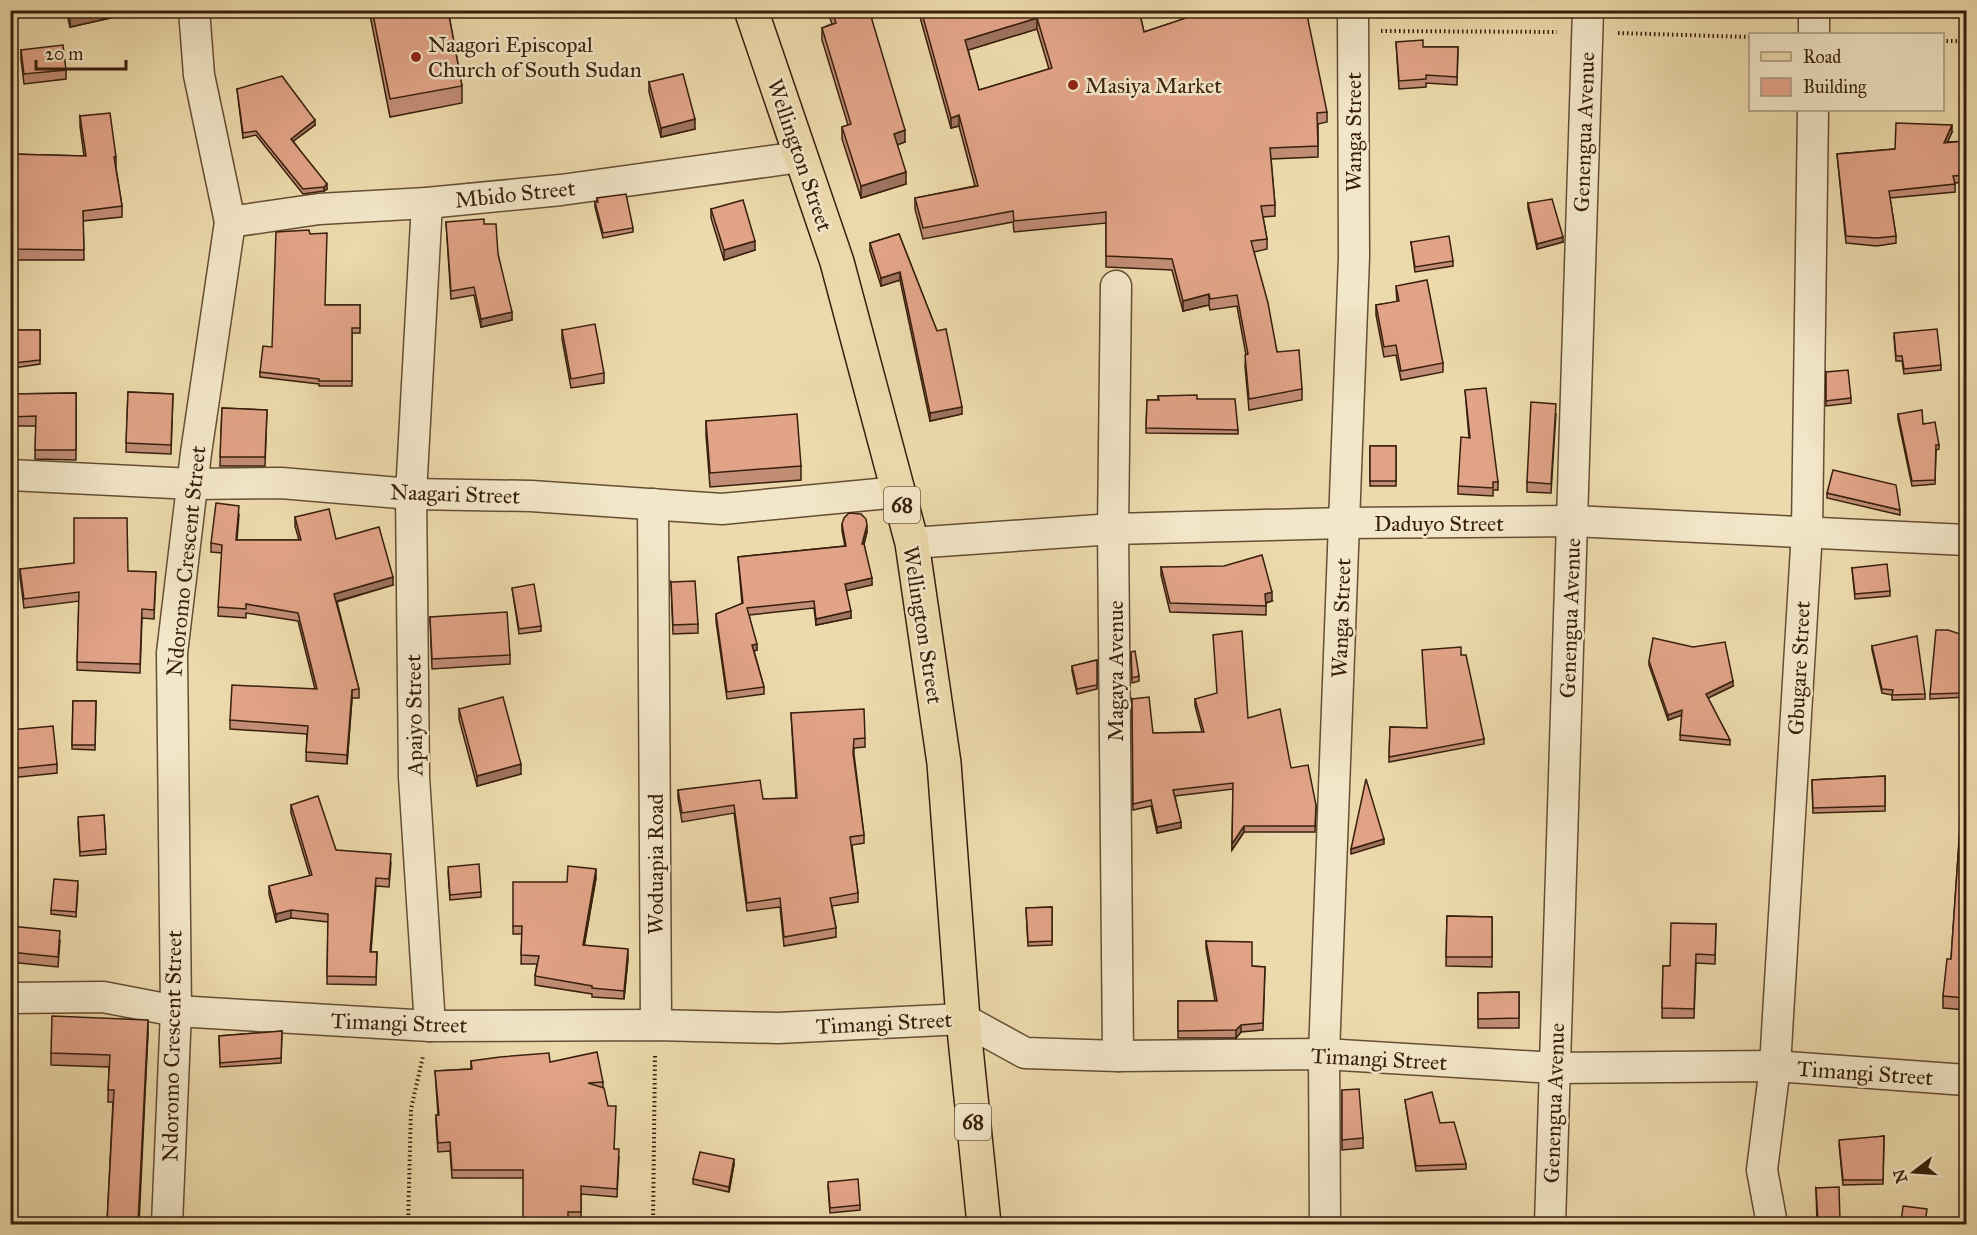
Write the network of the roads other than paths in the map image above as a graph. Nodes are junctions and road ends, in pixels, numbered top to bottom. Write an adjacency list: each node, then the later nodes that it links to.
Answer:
1 (194, 10): 10 (street, Ndoromo Crescent Street)
2 (751, 10): 8 (main road, Wellington Street / 68)
3 (1814, 10): 6 (street)
4 (1353, 20): 18 (street, Wanga Street)
5 (1588, 21): 17 (street, Genengua Avenue)
6 (1814, 33)
7 (1813, 111): 20 (street, Gbugare Street)
8 (800, 157): 9 (street, Mbido Street); 14 (main road, Wellington Street / 68)
9 (427, 203): 10 (street, Mbido Street); 15 (street, Apaiyo Street)
10 (230, 222): 13 (street, Ndoromo Crescent Street)
11 (1116, 286): 19 (street, Magaya Avenue)
12 (10, 475): 13 (street, Naagari Street)
13 (192, 484): 15 (street, Naagari Street); 24 (street, Ndoromo Crescent Street)
14 (899, 492): 16 (street, Naagari Street); 22 (main road, Wellington Street / 68)
15 (411, 494): 16 (street, Naagari Street); 27 (street, Apaiyo Street)
16 (653, 504): 26 (street, Woduapia Road)
17 (1573, 521): 18 (street, Daduyo Street); 20 (street, Daduyo Street); 31 (street, Genengua Avenue)
18 (1344, 523): 19 (street, Daduyo Street); 28 (street, Wanga Street)
19 (1113, 529): 22 (street, Daduyo Street); 29 (street, Magaya Avenue)
20 (1807, 531): 21 (street, Daduyo Street); 30 (street, Gbugare Street)
21 (1966, 540)
22 (912, 543): 25 (main road, Wellington Street / 68)
23 (10, 998): 24 (street, Timangi Street)
24 (176, 1011): 27 (street, Timangi Street); 33 (street, Ndoromo Crescent Street)
25 (963, 1019): 26 (street, Timangi Street); 29 (street, Timangi Street); 34 (main road, Wellington Street / 68)
26 (656, 1025): 27 (street, Timangi Street)
27 (430, 1026)
28 (1324, 1054): 29 (street, Timangi Street); 31 (street, Timangi Street); 35 (street, Wanga Street)
29 (1118, 1056)
30 (1775, 1066): 31 (street, Timangi Street); 32 (street, Timangi Street); 37 (street, Gbugare Street)
31 (1555, 1068): 36 (street, Genengua Avenue)
32 (1966, 1080)
33 (167, 1224)
34 (984, 1224)
35 (1325, 1224)
36 (1550, 1224)
37 (1772, 1224)

